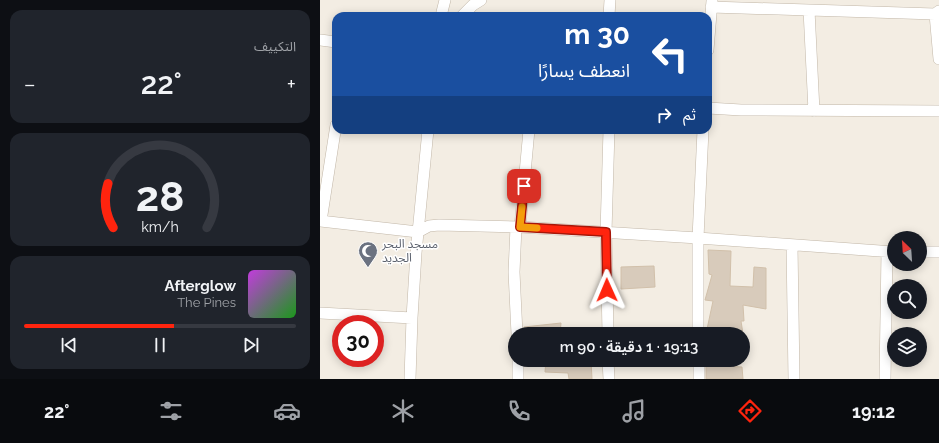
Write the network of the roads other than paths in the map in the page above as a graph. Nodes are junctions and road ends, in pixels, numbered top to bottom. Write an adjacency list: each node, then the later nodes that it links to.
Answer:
1 (446, 0): 6 (street)
2 (481, 0): 7 (street)
3 (610, 0): 8 (street)
4 (710, 2): 5 (street); 9 (street)
5 (809, 10): 10 (street); 15 (street)
6 (442, 12)
7 (466, 12)
8 (610, 12)
9 (710, 12)
10 (937, 12): 13 (street)
11 (320, 40): 12 (street)
12 (332, 42)
13 (939, 59)
14 (712, 108): 15 (street)
15 (814, 110): 16 (street)
16 (939, 111)
17 (334, 134): 22 (street)
18 (428, 134): 24 (street)
19 (529, 134): 23 (street)
20 (608, 134): 25 (street)
21 (703, 134): 26 (street)
22 (320, 221): 24 (street)
23 (518, 227): 24 (street); 25 (street); 34 (street)
24 (418, 232): 33 (street)
25 (606, 232): 26 (street); 35 (street)
26 (698, 238): 27 (street); 36 (street)
27 (792, 245): 28 (street); 44 (street)
28 (887, 252)
29 (927, 252): 30 (street)
30 (939, 252)
31 (889, 271): 45 (street)
32 (320, 313): 33 (street)
33 (412, 318): 40 (street)
34 (517, 327)
35 (608, 327)
36 (698, 327)
37 (518, 367): 41 (street)
38 (608, 367): 42 (street)
39 (699, 367): 43 (street)
40 (410, 379)
41 (518, 379)
42 (609, 379)
43 (699, 379)
44 (794, 379)
45 (885, 379)

